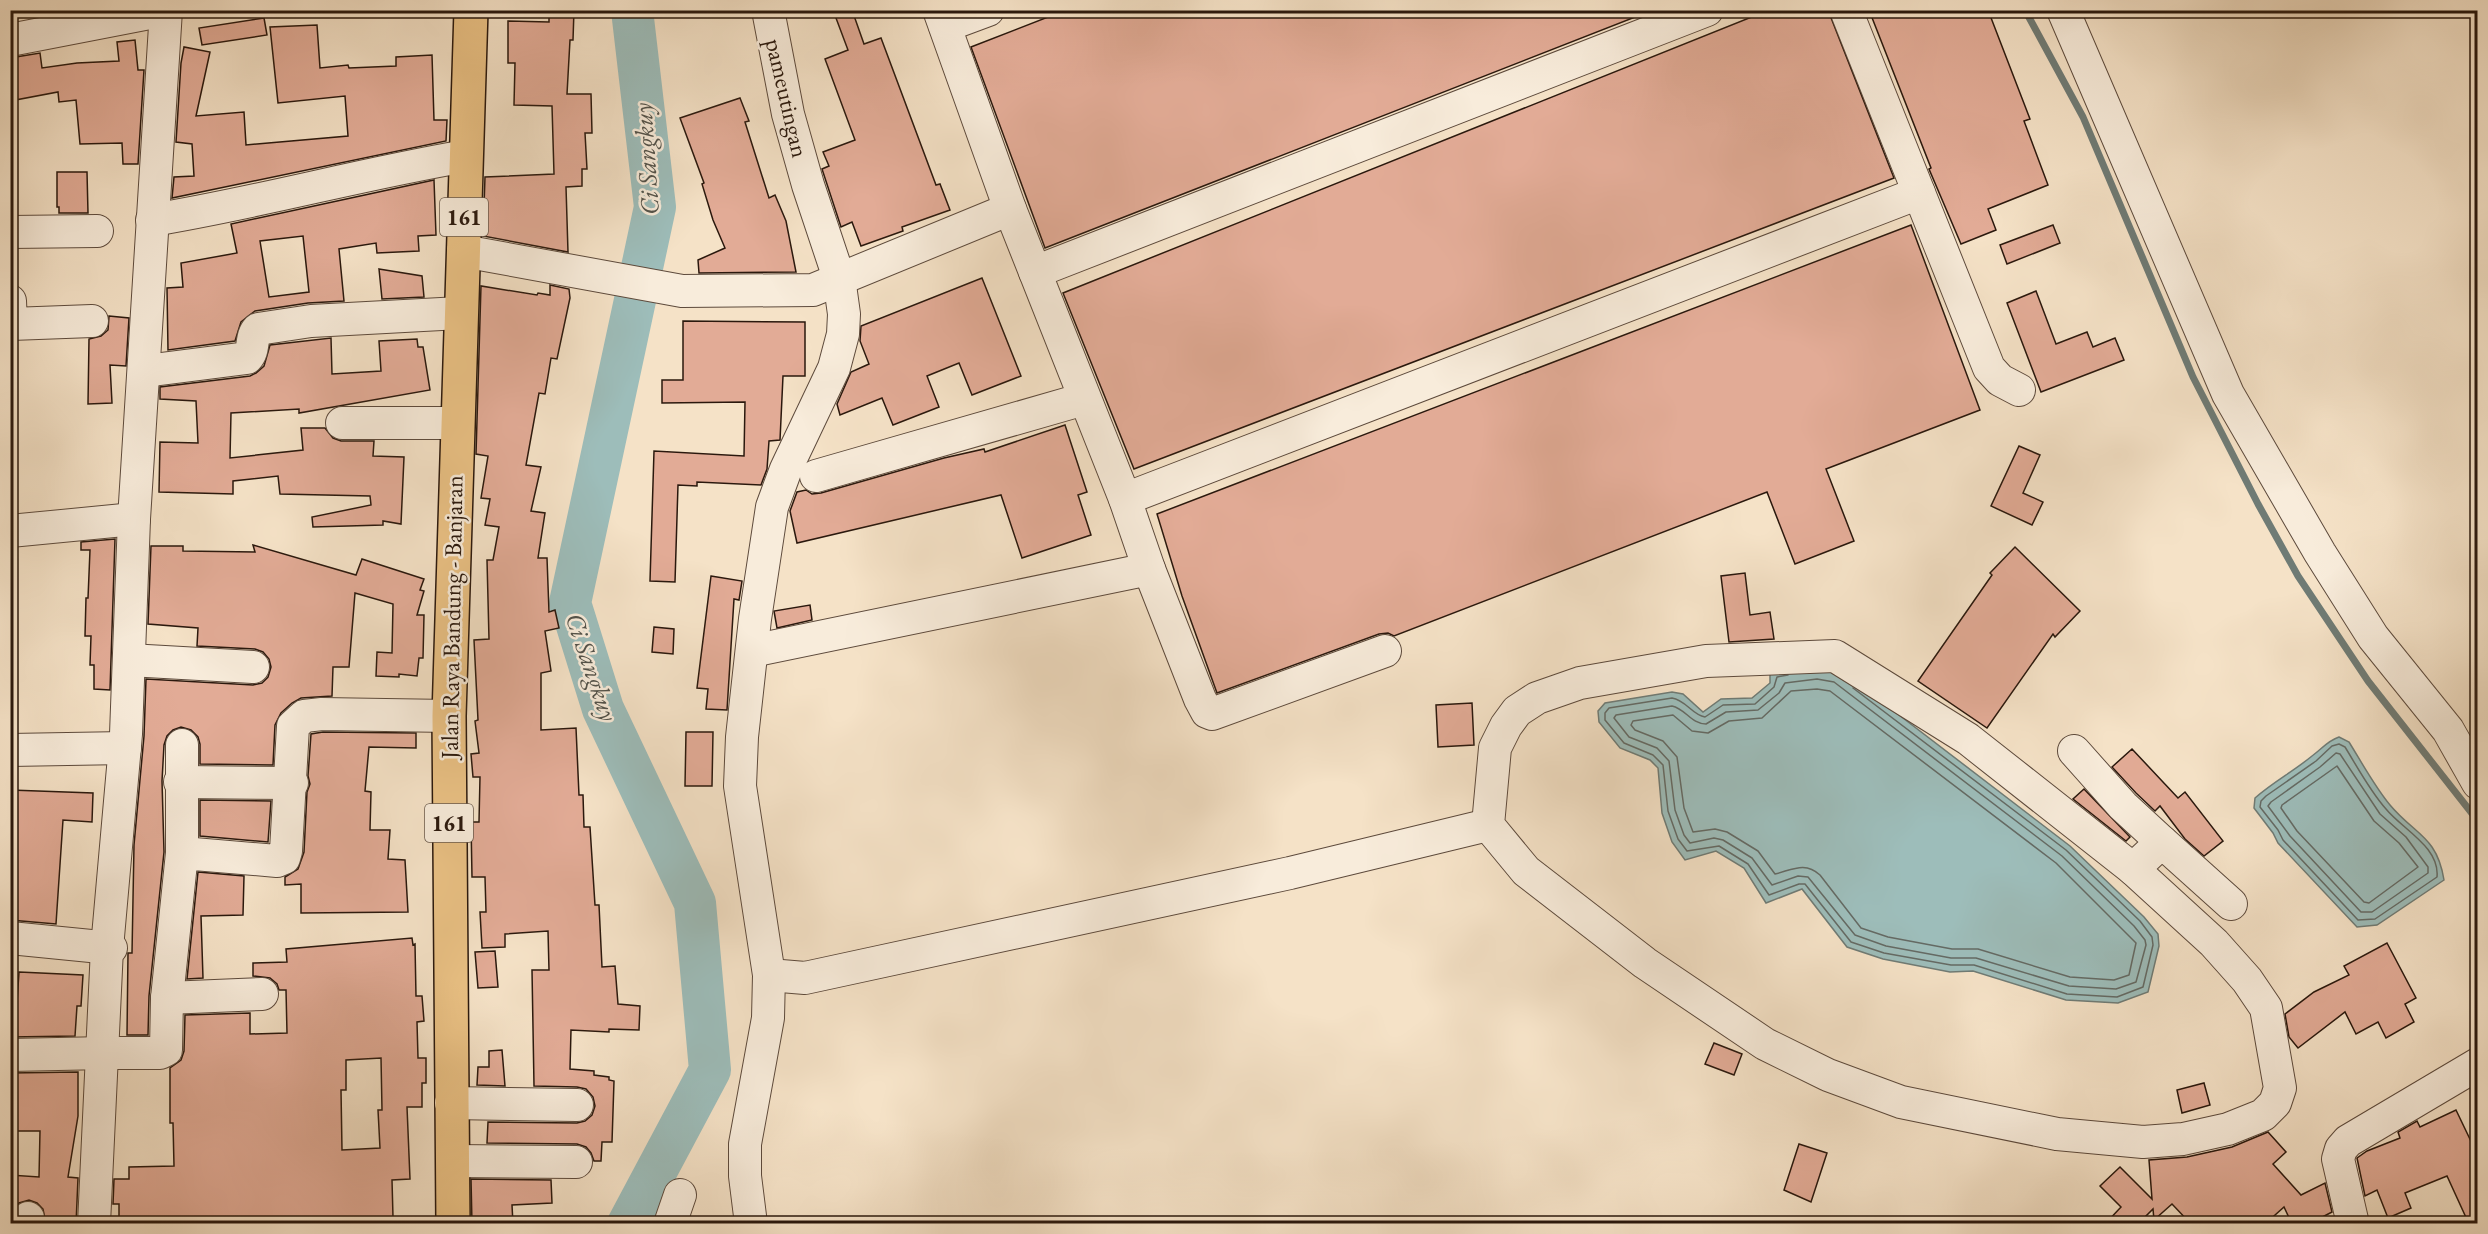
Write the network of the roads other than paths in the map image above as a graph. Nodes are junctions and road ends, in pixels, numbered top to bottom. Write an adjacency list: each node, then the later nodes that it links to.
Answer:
1 (165, 10): 9 (street); 13 (street)
2 (471, 10): 10 (main road, Jalan Raya Bandung - Banjaran / 161)
3 (768, 10): 18 (street, pameutingan)
4 (988, 10): 8 (street)
5 (1707, 10): 17 (street)
6 (1846, 10): 11 (street)
7 (2063, 10): 43 (street)
8 (942, 18): 12 (street)
9 (10, 40)
10 (466, 156): 13 (street); 16 (main road, Jalan Raya Bandung - Banjaran / 161)
11 (1919, 193): 23 (street); 28 (street)
12 (1010, 209): 17 (street); 18 (street)
13 (152, 220): 22 (street)
14 (97, 231): 15 (street)
15 (10, 232)
16 (463, 251): 18 (street); 20 (main road, Jalan Raya Bandung - Banjaran / 161)
17 (1035, 272): 24 (street)
18 (839, 278): 32 (street, pameutingan)
19 (10, 301): 21 (street)
20 (460, 313): 22 (street); 26 (main road, Jalan Raya Bandung - Banjaran / 161)
21 (92, 321)
22 (145, 371): 29 (street)
23 (2019, 390)
24 (1084, 399): 27 (street); 28 (street)
25 (342, 423): 26 (street)
26 (457, 423): 36 (main road, Jalan Raya Bandung - Banjaran / 161)
27 (816, 476)
28 (1125, 498): 31 (street)
29 (134, 519): 30 (street); 34 (street)
30 (10, 531)
31 (1149, 569): 32 (street); 33 (street)
32 (752, 651): 51 (street, pameutingan)
33 (1385, 651)
34 (129, 660): 35 (street); 38 (street)
35 (253, 667)
36 (449, 716): 42 (street); 57 (main road, Jalan Raya Bandung - Banjaran / 161)
37 (182, 745): 41 (street)
38 (123, 748): 39 (street); 50 (street)
39 (10, 750)
40 (2074, 751): 45 (street)
41 (180, 782): 42 (street); 46 (street)
42 (292, 783): 46 (street)
43 (2478, 783)
44 (1488, 825): 47 (street); 47 (street); 51 (street)
45 (2162, 842): 47 (street); 48 (street)
46 (182, 853): 53 (street)
47 (2133, 869)
48 (2231, 904)
49 (10, 938): 50 (street)
50 (107, 948): 54 (street)
51 (769, 975): 63 (street, pameutingan)
52 (262, 994): 53 (street)
53 (167, 998): 54 (street)
54 (101, 1053): 55 (street); 61 (street)
55 (10, 1055)
56 (2478, 1064): 64 (street)
57 (451, 1103): 58 (street); 59 (main road, Jalan Raya Bandung - Banjaran / 161)
58 (578, 1105)
59 (453, 1161): 60 (street); 62 (main road, Jalan Raya Bandung - Banjaran / 161)
60 (576, 1162)
61 (94, 1224)
62 (453, 1224)
63 (751, 1224)
64 (2353, 1224)

